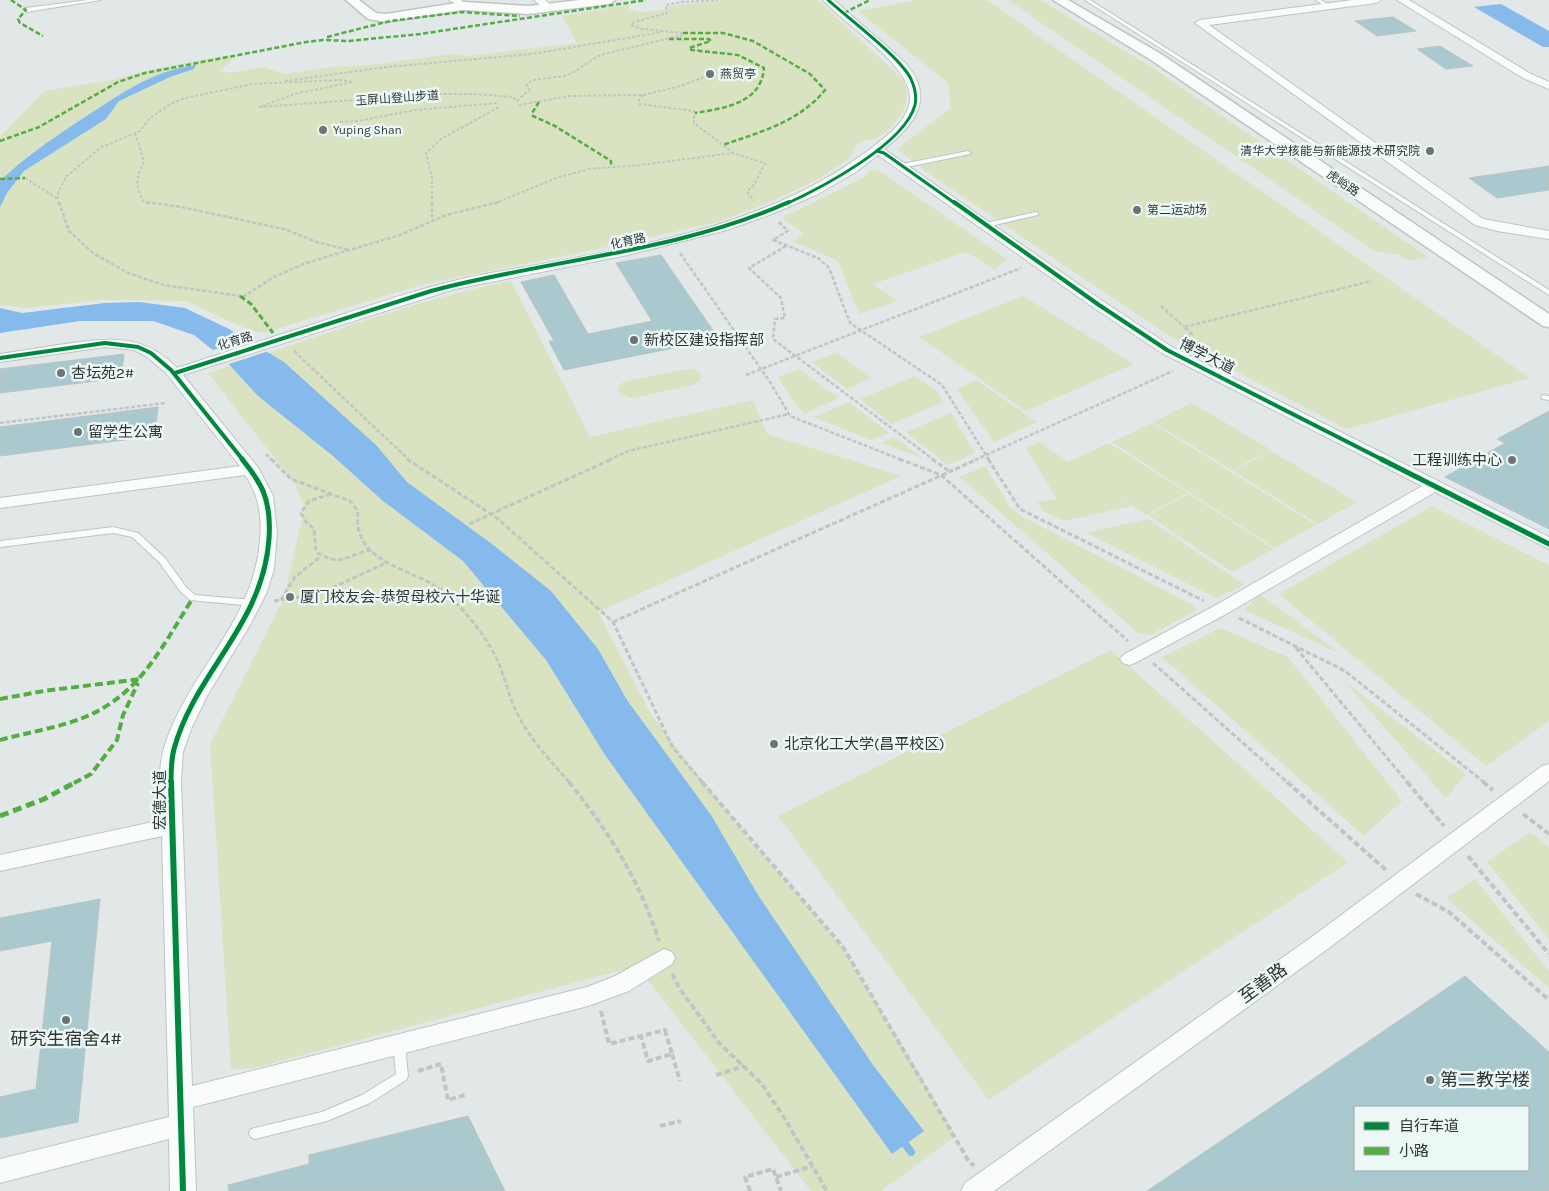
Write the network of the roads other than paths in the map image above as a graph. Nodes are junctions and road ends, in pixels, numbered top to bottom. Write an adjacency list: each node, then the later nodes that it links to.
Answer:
1 (99, 0): 13 (lane)
2 (352, 0): 10 (street)
3 (539, 0): 12 (street)
4 (609, 0): 12 (street)
5 (828, 0): 15 (street, 化育路)
6 (1059, 0): 22 (street, 虎峪路)
7 (1087, 0): 21 (lane)
8 (1376, 0): 11 (street)
9 (1402, 0): 14 (street)
10 (459, 3): 12 (street)
11 (1323, 3): 20 (street)
12 (550, 8)
13 (26, 10)
14 (1549, 86)
15 (877, 151): 17 (street, 博学大道); 24 (street, 化育路)
16 (968, 153): 17 (lane)
17 (902, 166): 19 (street, 博学大道)
18 (1036, 214): 19 (lane)
19 (986, 225): 26 (street, 博学大道)
20 (1549, 235)
21 (1549, 293)
22 (1549, 322)
23 (0, 358): 24 (street, 宏德大道)
24 (175, 372): 25 (street, 宏德大道)
25 (251, 469): 27 (street); 30 (street, 宏德大道)
26 (1434, 486): 29 (street, 博学大道); 31 (street)
27 (0, 503)
28 (0, 544): 30 (lane)
29 (1549, 544)
30 (254, 603): 33 (street, 宏德大道)
31 (1135, 656)
32 (1549, 771): 41 (street, 至善路)
33 (172, 826): 34 (street); 37 (street, 宏德大道)
34 (0, 863)
35 (664, 958): 36 (street)
36 (399, 1044): 37 (street); 39 (lane)
37 (181, 1099): 38 (street, 宏德大道)
38 (181, 1125): 40 (street); 42 (street, 宏德大道)
39 (255, 1133)
40 (0, 1171)
41 (982, 1185)
42 (183, 1191)

